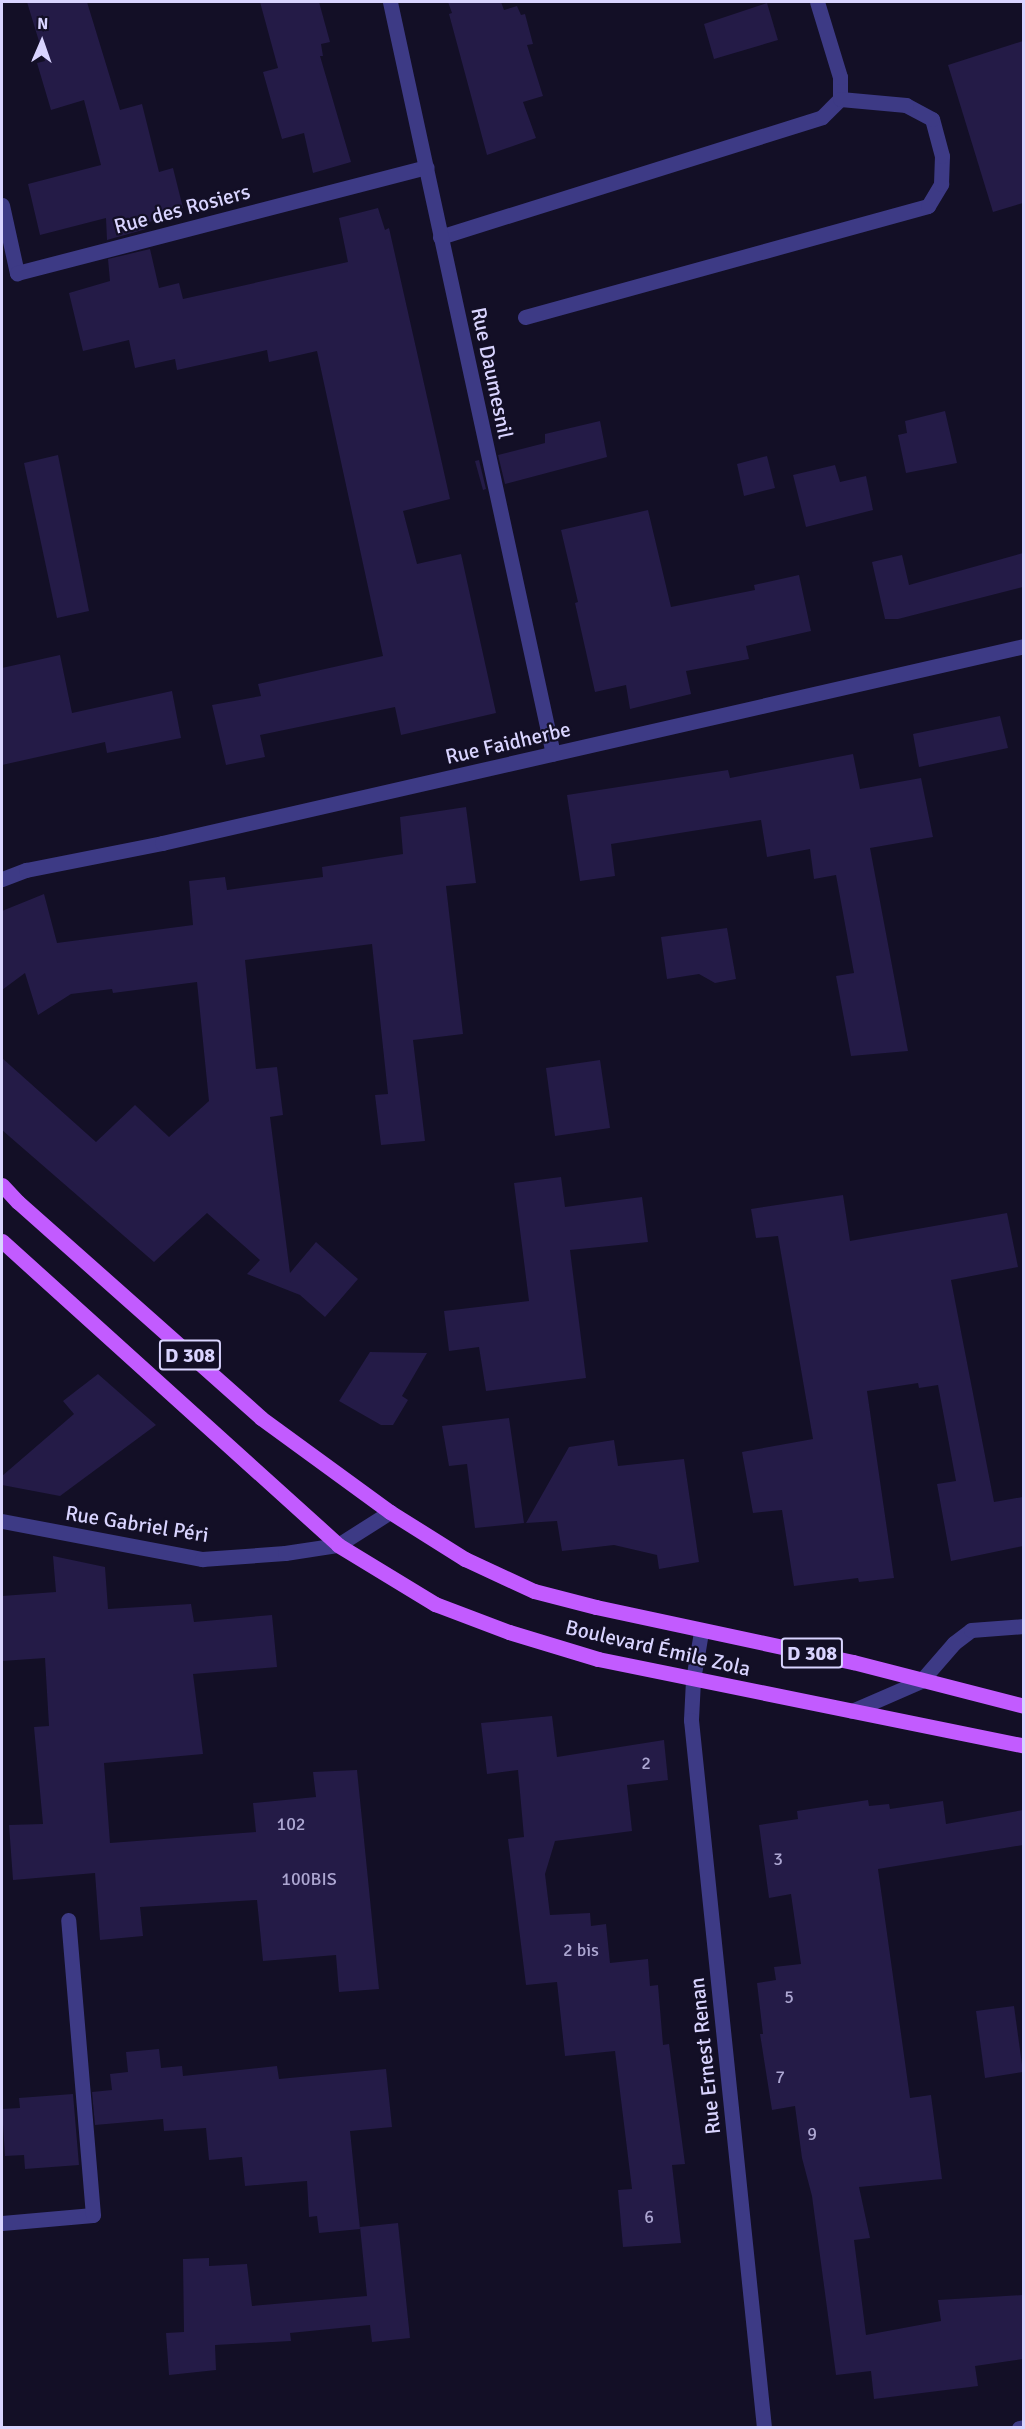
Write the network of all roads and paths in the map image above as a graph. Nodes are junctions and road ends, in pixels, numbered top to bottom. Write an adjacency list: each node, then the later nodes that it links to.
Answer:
1 (390, 2): 4 (street, Rue Daumesnil)
2 (817, 2): 3 (street)
3 (840, 99): 6 (street); 7 (street)
4 (426, 167): 5 (street, Rue des Rosiers); 6 (street, Rue Daumesnil)
5 (2, 206)
6 (440, 237): 9 (street, Rue Daumesnil)
7 (525, 317)
8 (1023, 646): 9 (street, Rue Faidherbe)
9 (553, 754): 10 (street, Rue Faidherbe)
10 (2, 879)
11 (2, 1185): 13 (main road, D 308)
12 (2, 1241): 15 (main road, D 308)
13 (390, 1512): 15 (street); 17 (main road, Boulevard Émile Zola / D 308)
14 (2, 1521): 15 (street, Rue Gabriel Péri)
15 (338, 1545): 18 (main road, Boulevard Émile Zola / D 308)
16 (1023, 1626): 19 (street)
17 (701, 1632): 18 (street, Rue Ernest Renan); 19 (main road, Boulevard Émile Zola / D 308)
18 (693, 1680): 21 (main road, Boulevard Émile Zola / D 308); 25 (street, Rue Ernest Renan)
19 (921, 1681): 20 (main road, Boulevard Émile Zola / D 308); 21 (street)
20 (1023, 1706)
21 (852, 1712): 22 (main road, Boulevard Émile Zola / D 308)
22 (1023, 1746)
23 (68, 1920): 24 (street)
24 (2, 2223)
25 (764, 2427)
26 (1019, 2427): 27 (street)
27 (1023, 2427)

